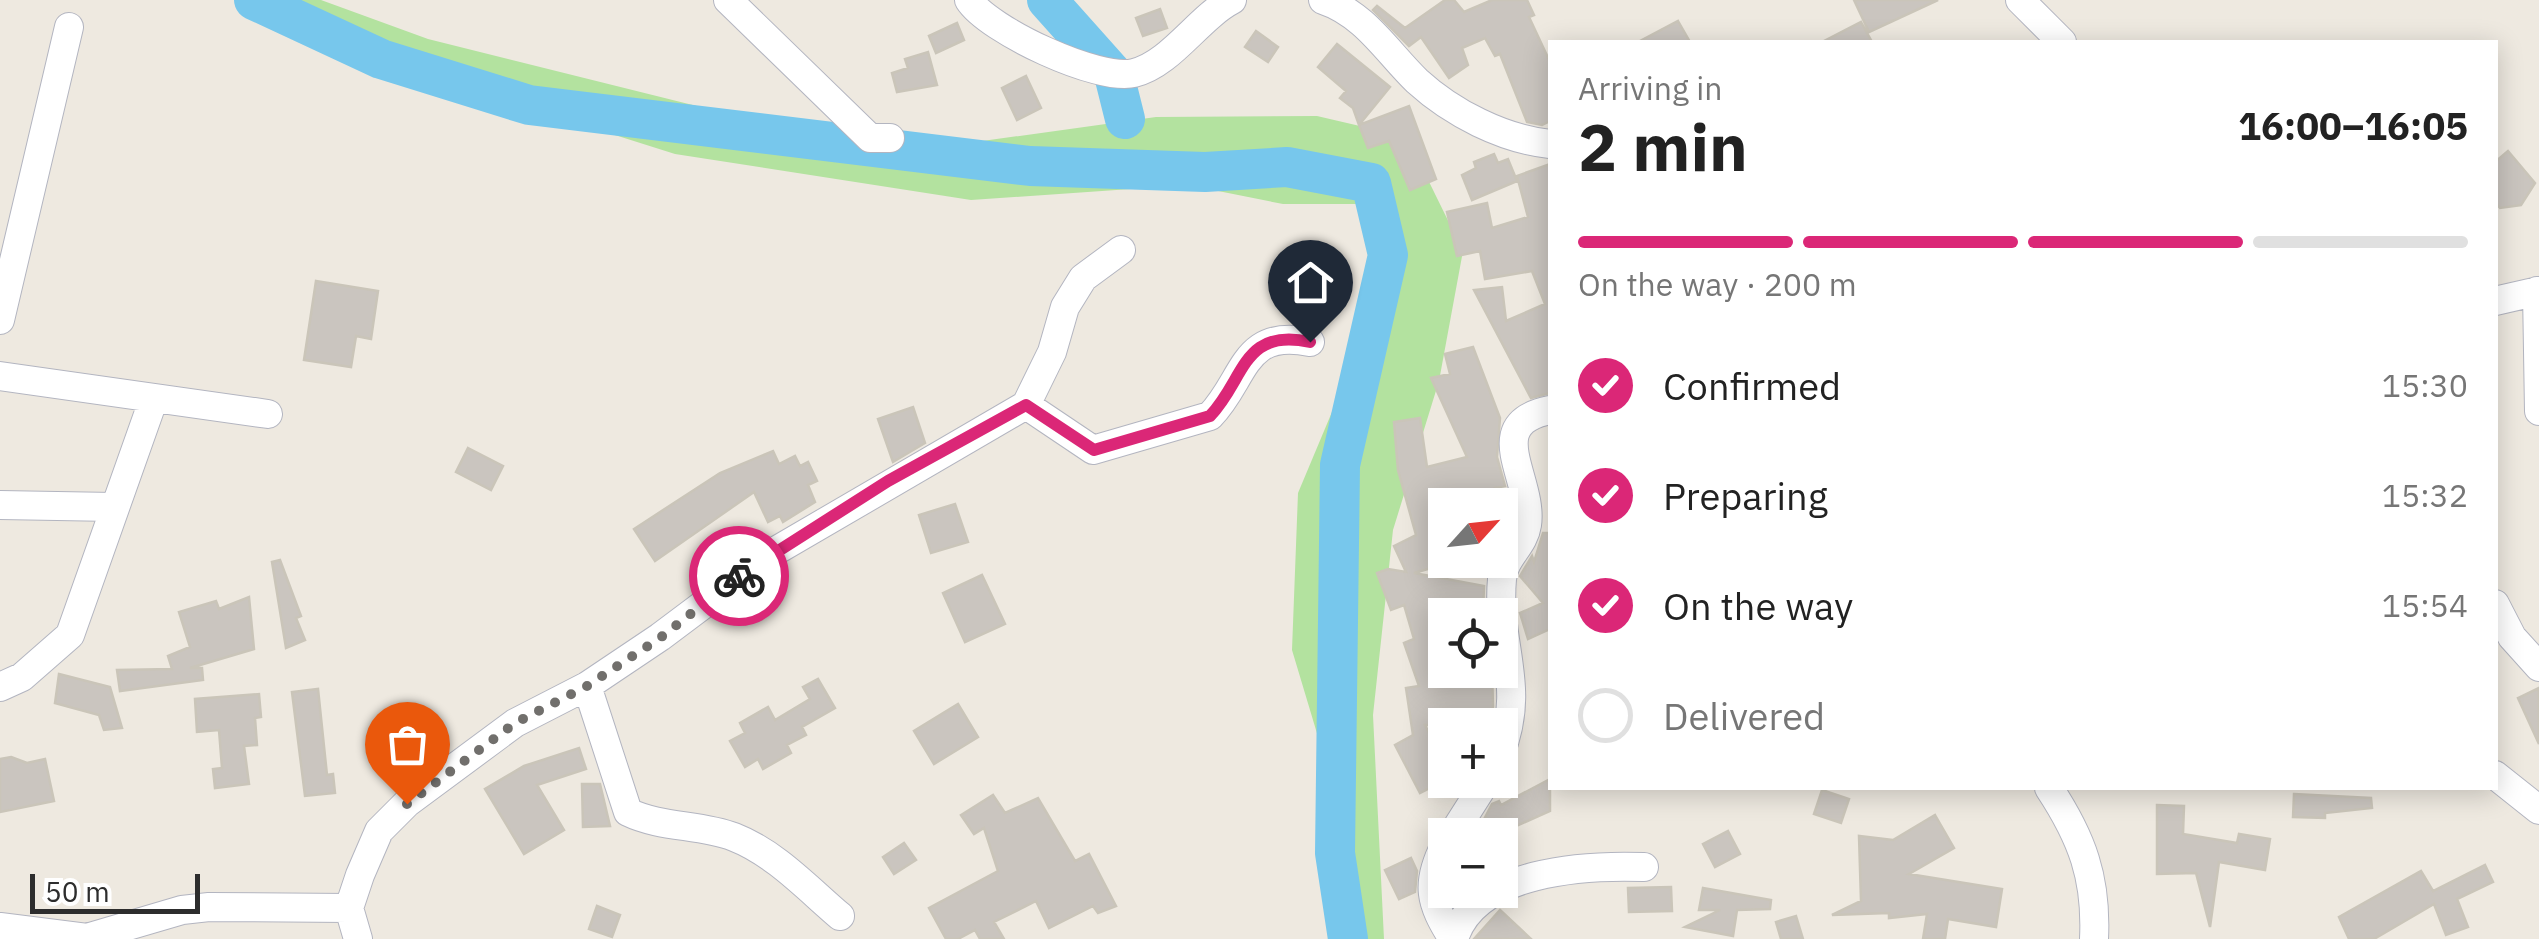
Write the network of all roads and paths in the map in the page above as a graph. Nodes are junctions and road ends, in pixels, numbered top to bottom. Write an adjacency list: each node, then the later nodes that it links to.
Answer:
1 (728, 0): 8 (street)
2 (969, 0): 3 (street)
3 (1232, 0)
4 (1323, 0): 9 (street)
5 (2020, 0): 7 (street)
6 (69, 27): 13 (street)
7 (2060, 40)
8 (890, 138)
9 (1548, 144)
10 (1121, 250): 17 (street)
11 (2538, 291): 12 (street); 18 (street)
12 (2498, 300)
13 (0, 320)
14 (1310, 342): 17 (street)
15 (0, 376): 16 (street)
16 (154, 398): 20 (street); 22 (street)
17 (1026, 405): 25 (street)
18 (2539, 410)
19 (1548, 411): 27 (street)
20 (268, 414)
21 (0, 505): 22 (street)
22 (114, 507): 26 (street)
23 (2498, 610): 24 (street)
24 (2539, 667)
25 (587, 686): 32 (street); 34 (street)
26 (0, 687)
27 (1512, 708)
28 (2498, 777): 30 (street)
29 (2050, 790): 38 (street)
30 (2539, 810)
31 (1644, 867): 37 (street)
32 (349, 908): 35 (street); 36 (street)
33 (1438, 908): 37 (street)
34 (840, 916)
35 (0, 927)
36 (358, 939)
37 (1454, 939)
38 (2094, 939)

